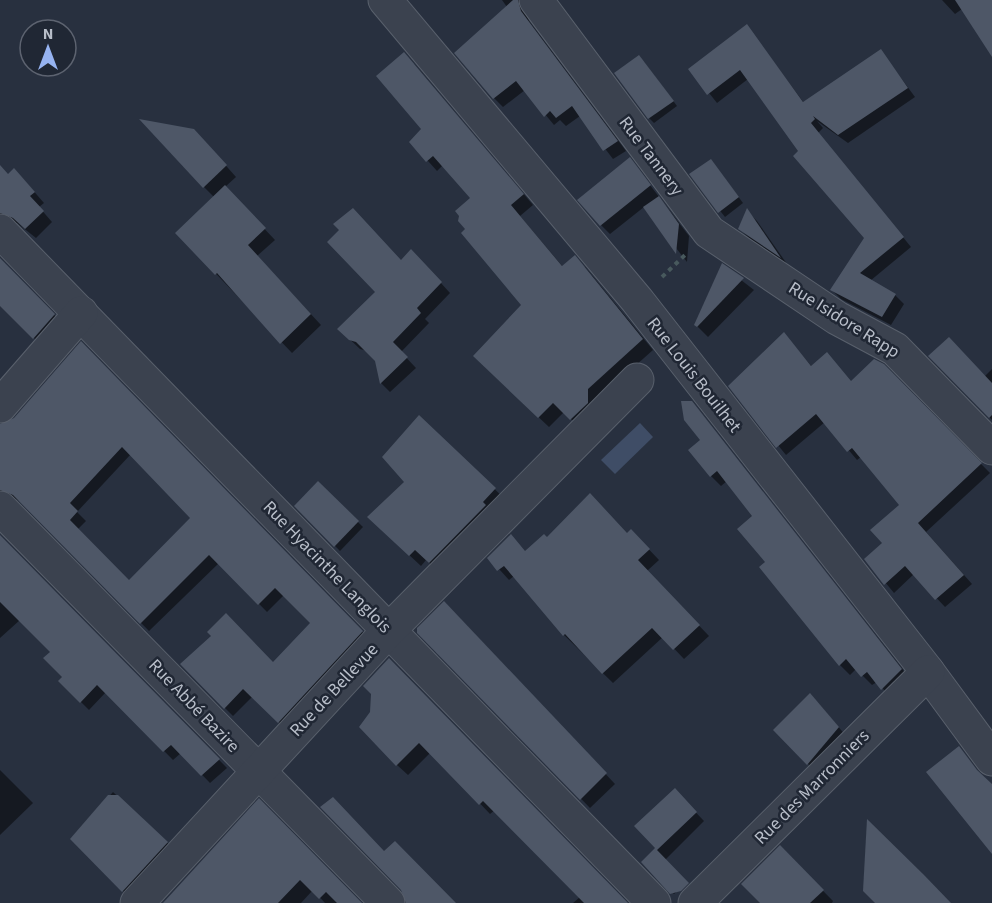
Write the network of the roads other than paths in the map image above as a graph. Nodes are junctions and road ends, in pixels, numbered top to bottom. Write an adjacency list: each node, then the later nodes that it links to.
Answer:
1 (385, 0): 11 (street, Rue Louis Bouilhet)
2 (536, 0): 4 (street, Rue Tannery)
3 (0, 231): 5 (street, Rue Hyacinthe Langlois)
4 (709, 232): 8 (street, Rue Isidore Rapp)
5 (81, 314): 7 (street); 10 (street, Rue Hyacinthe Langlois)
6 (637, 380): 10 (street, Rue de Bellevue)
7 (0, 406)
8 (992, 448)
9 (0, 508): 13 (street, Rue Abbé Bazire)
10 (389, 630): 13 (street, Rue de Bellevue); 16 (street, Rue Hyacinthe Langlois)
11 (928, 672): 12 (street, Rue Louis Bouilhet); 17 (street, Rue des Marronniers)
12 (992, 759)
13 (258, 772): 14 (street, Rue de Bellevue); 15 (street, Rue Abbé Bazire)
14 (137, 903)
15 (388, 903)
16 (654, 903)
17 (695, 903)

